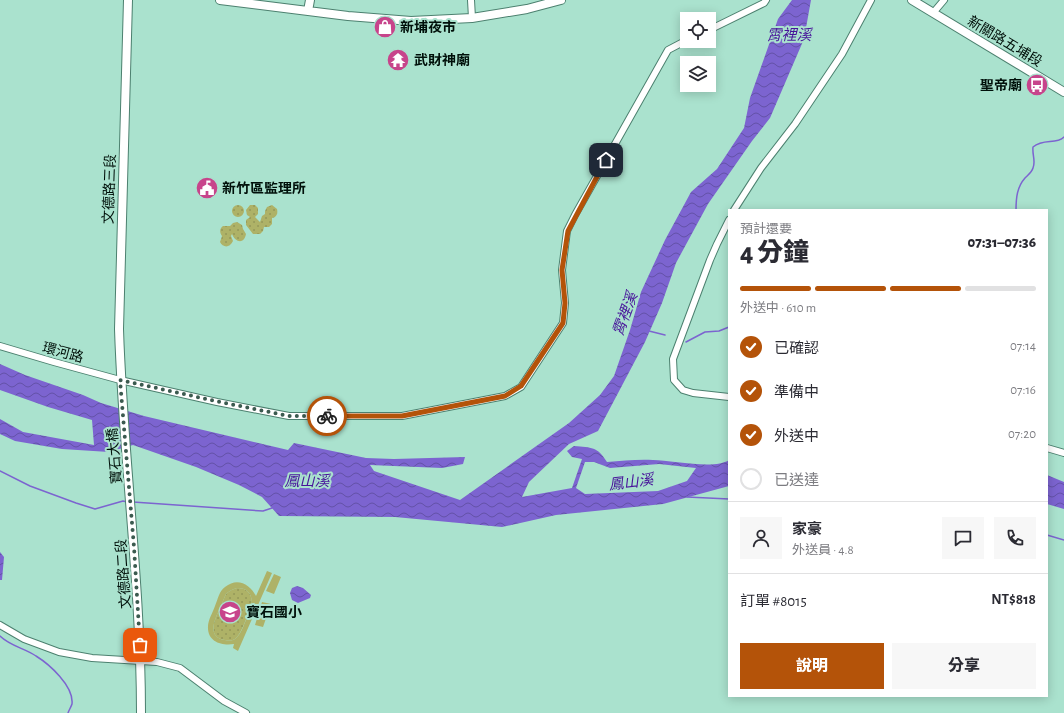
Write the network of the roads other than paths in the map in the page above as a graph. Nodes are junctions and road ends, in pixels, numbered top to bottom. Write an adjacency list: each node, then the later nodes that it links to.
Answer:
1 (128, 0): 19 (main road, 文德路三段)
2 (220, 0): 10 (main road)
3 (310, 0): 10 (main road)
4 (471, 0): 12 (street)
5 (561, 0): 12 (main road)
6 (766, 0): 13 (street)
7 (871, 0): 16 (street)
8 (912, 0): 11 (main road, 新關路五埔段)
9 (944, 0): 11 (street)
10 (308, 11): 12 (main road)
11 (933, 13): 15 (main road, 新關路五埔段)
12 (472, 18)
13 (716, 27)
14 (680, 44): 19 (street, 環河路)
15 (1064, 92)
16 (735, 209)
17 (728, 222): 20 (street)
18 (0, 346): 19 (street, 環河路)
19 (120, 380): 23 (main road, 寶石大橋)
20 (728, 397)
21 (1048, 448): 22 (street)
22 (1064, 453)
23 (133, 529): 25 (main road, 文德路二段)
24 (0, 624): 25 (street)
25 (140, 660): 26 (main road, 文德路二段); 27 (street)
26 (140, 713)
27 (246, 713)

